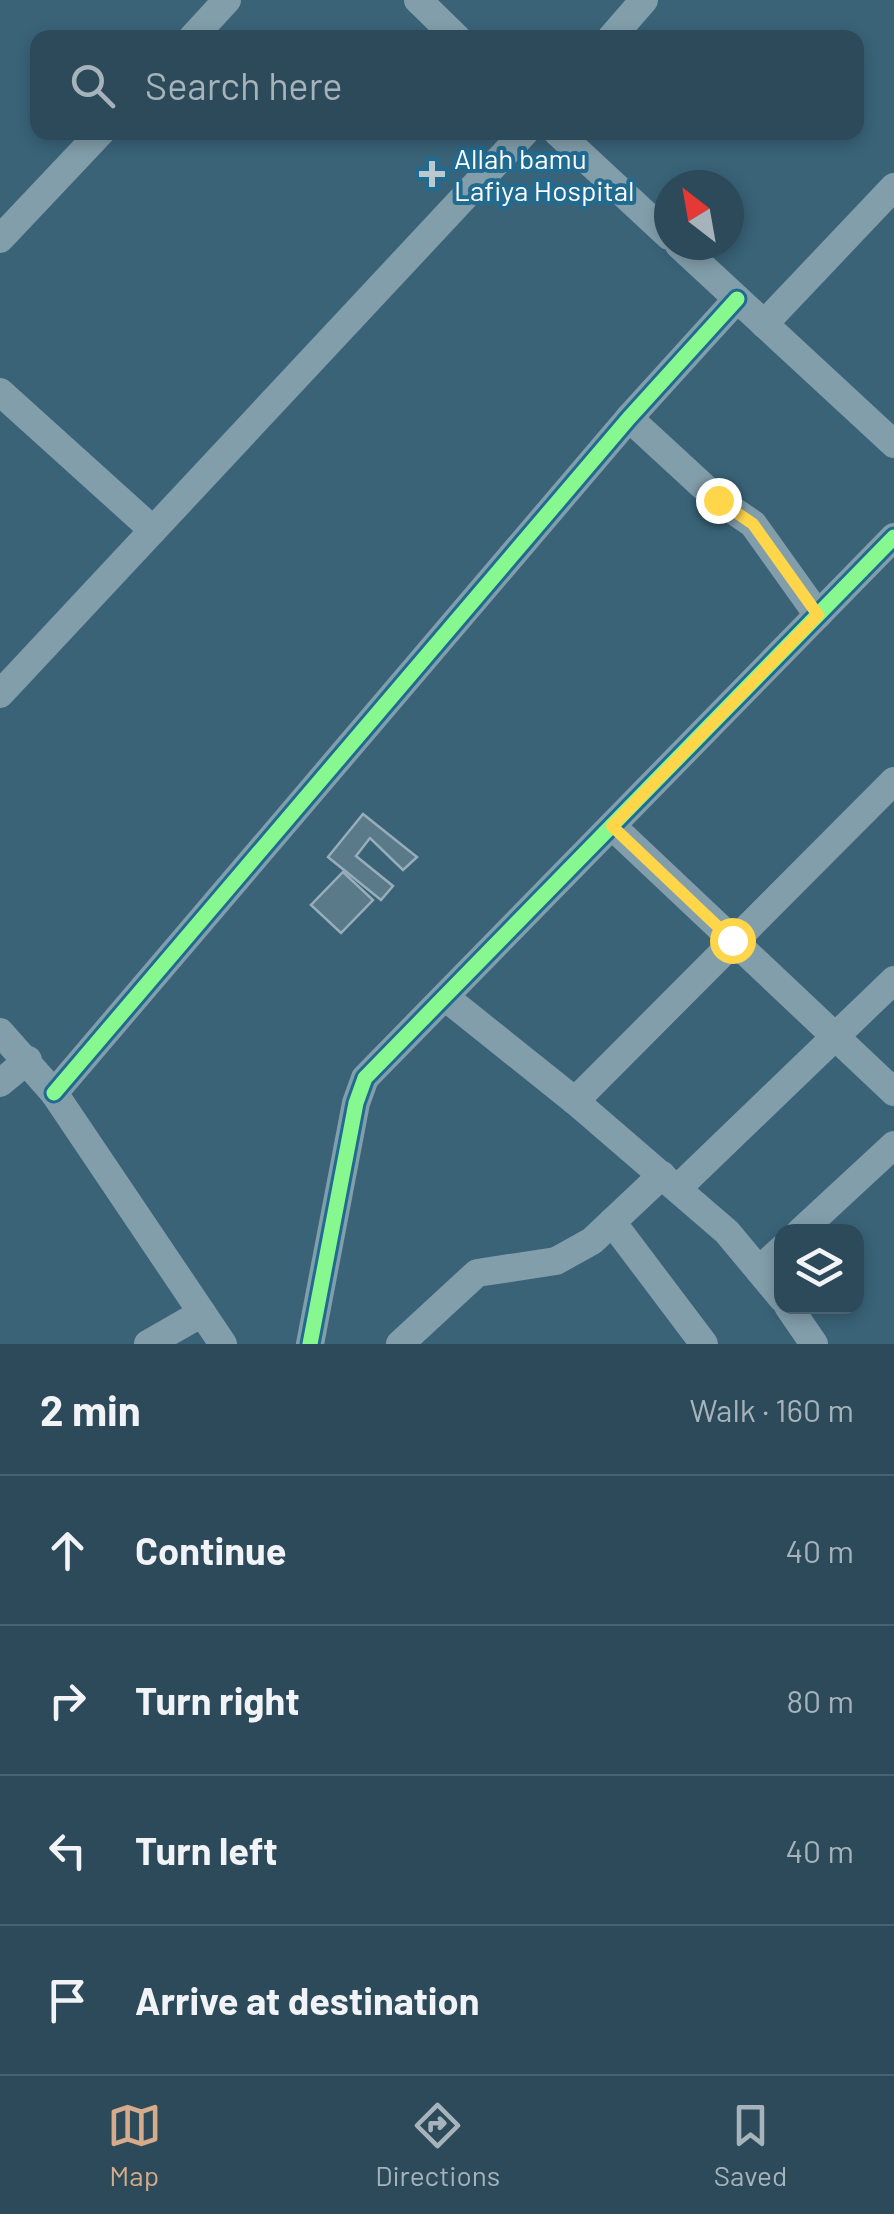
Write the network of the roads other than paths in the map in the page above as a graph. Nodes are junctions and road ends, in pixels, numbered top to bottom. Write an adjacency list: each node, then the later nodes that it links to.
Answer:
1 (227, 0): 4 (street)
2 (418, 0): 5 (street)
3 (644, 0): 6 (street)
4 (199, 30)
5 (449, 30)
6 (617, 30)
7 (93, 140): 12 (street)
8 (519, 140): 19 (street)
9 (566, 140): 11 (street)
10 (894, 187): 15 (street)
11 (654, 222)
12 (0, 239)
13 (695, 260): 14 (street)
14 (737, 298): 15 (street); 17 (street)
15 (764, 324): 18 (street)
16 (0, 392): 19 (street)
17 (628, 418): 21 (street); 33 (street)
18 (894, 444)
19 (153, 530): 22 (street)
20 (894, 537): 21 (street)
21 (818, 615): 24 (street)
22 (0, 694)
23 (894, 781): 25 (street)
24 (612, 826): 25 (street); 27 (street)
25 (732, 940): 29 (street); 34 (street)
26 (894, 980): 29 (street)
27 (445, 997): 34 (street); 46 (street)
28 (0, 1032): 30 (street)
29 (834, 1037): 32 (street); 36 (street)
30 (28, 1060): 31 (street); 33 (street)
31 (0, 1084)
32 (894, 1092)
33 (54, 1094): 42 (street)
34 (575, 1101): 36 (street)
35 (894, 1145): 38 (street)
36 (670, 1182): 37 (street); 40 (street)
37 (612, 1222): 47 (street); 48 (street)
38 (809, 1224)
39 (774, 1256): 40 (street)
40 (759, 1270): 41 (street)
41 (774, 1288)
42 (202, 1312): 44 (street); 45 (street)
43 (793, 1314): 49 (street)
44 (148, 1344)
45 (224, 1344)
46 (310, 1344)
47 (400, 1344)
48 (704, 1344)
49 (814, 1344)

